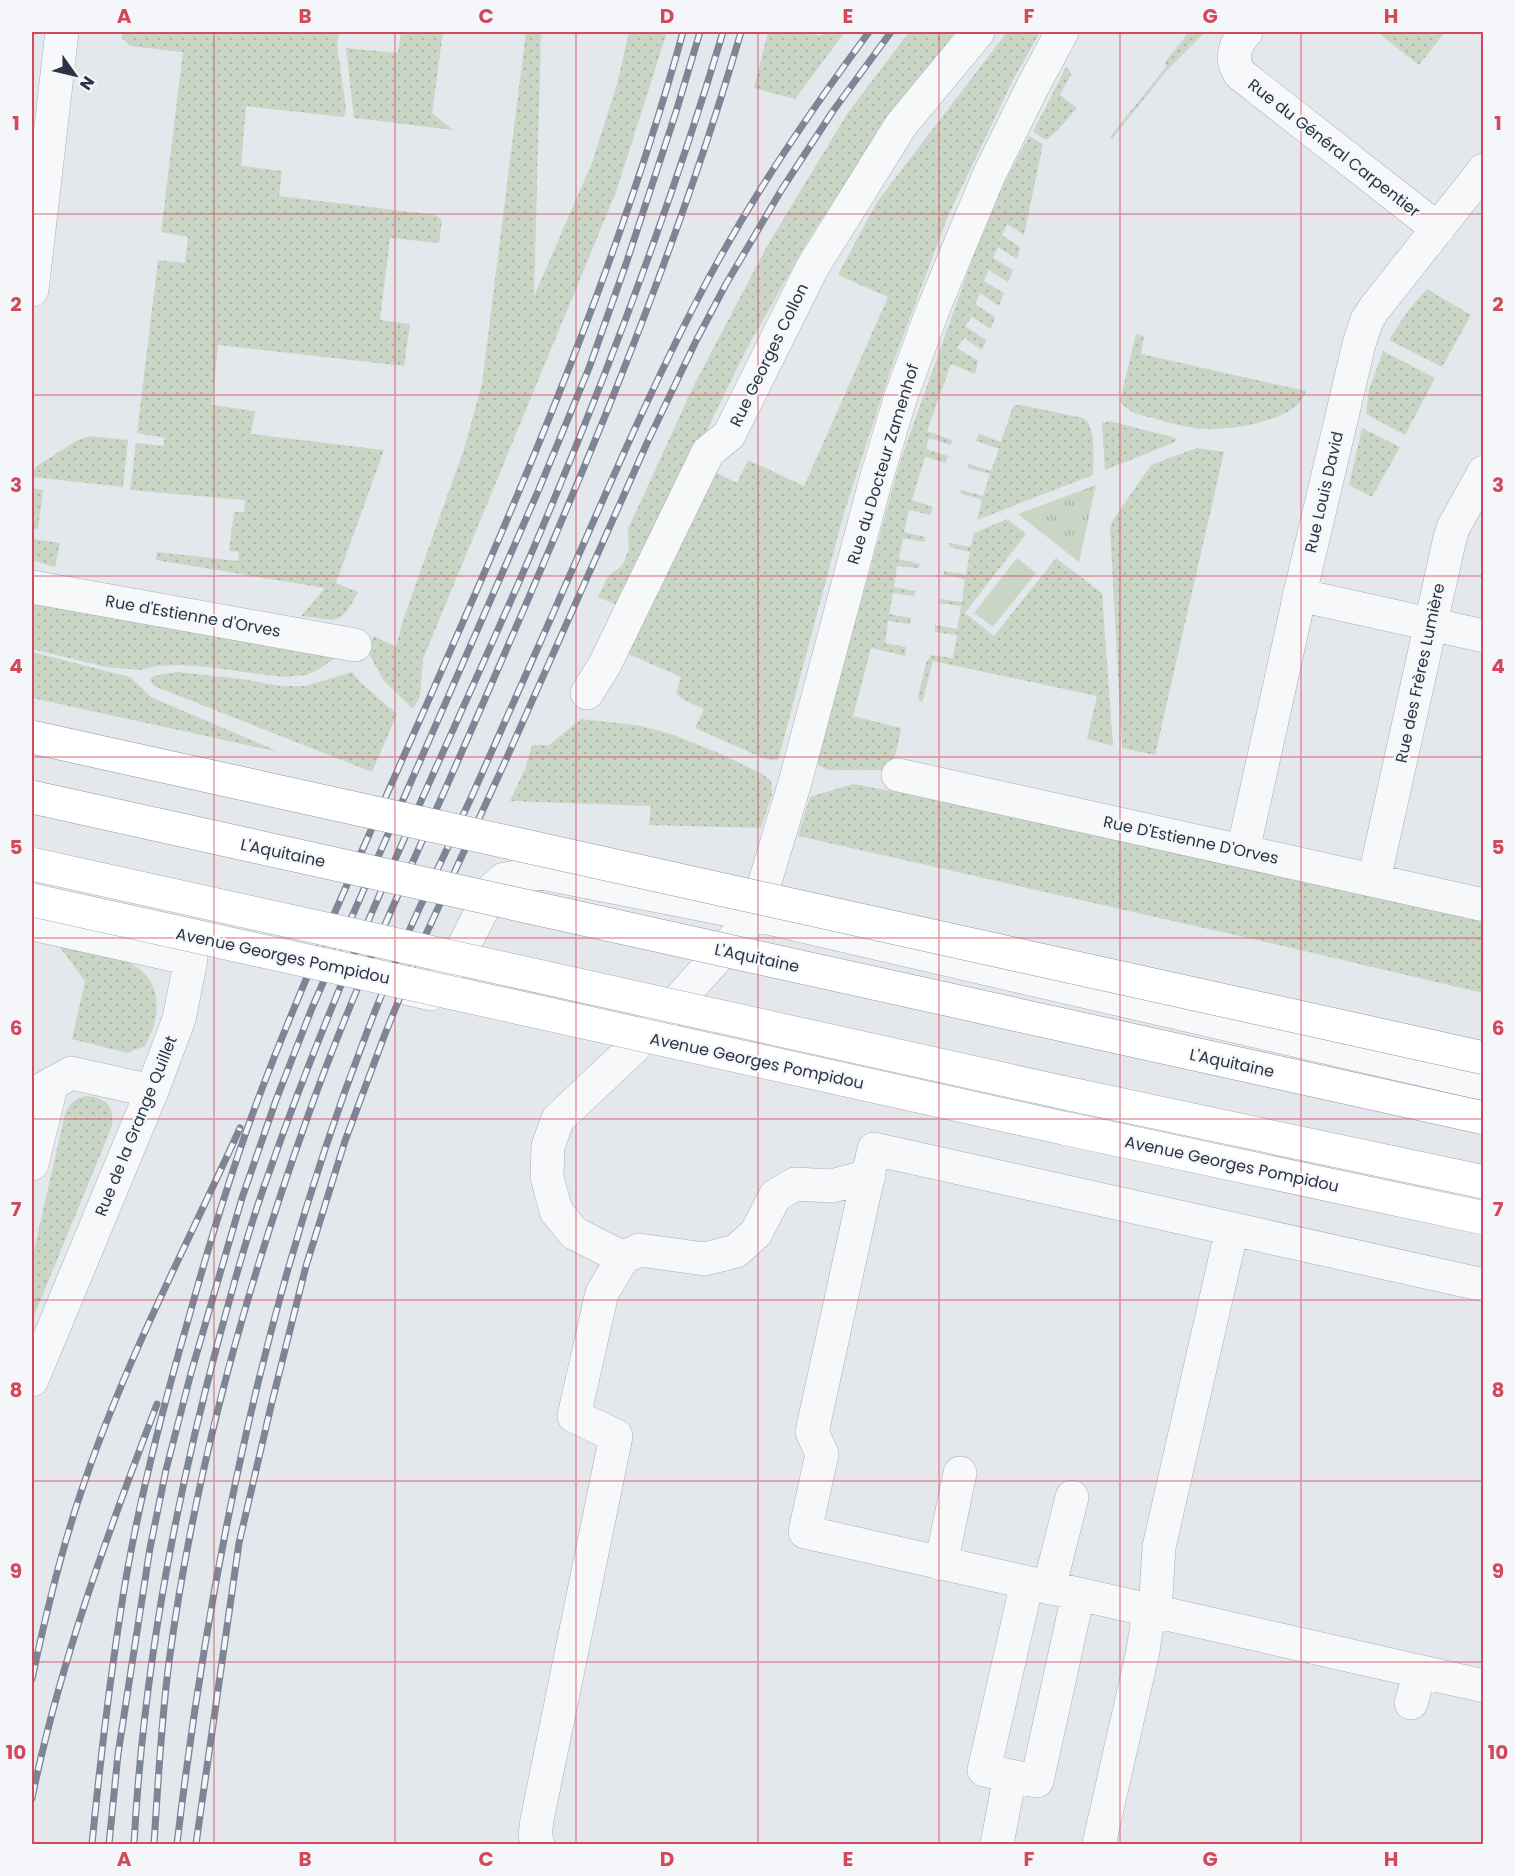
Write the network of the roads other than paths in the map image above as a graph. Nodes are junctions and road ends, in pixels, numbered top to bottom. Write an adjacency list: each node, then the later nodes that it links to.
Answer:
1 (62, 32): 7 (street)
2 (978, 32): 14 (street, Rue Georges Collon)
3 (1062, 32): 23 (street, Rue du Docteur Zamenhof)
4 (1246, 32): 6 (street, Rue du Général Carpentier)
5 (1484, 170): 6 (street, Rue Louis David)
6 (1438, 229): 10 (street, Rue Louis David)
7 (32, 290)
8 (1484, 472): 11 (street, Rue des Frères Lumière)
9 (32, 587): 13 (street, Rue d'Estienne d'Orves)
10 (1299, 595): 11 (street); 18 (street, Rue Louis David)
11 (1432, 624): 12 (street); 20 (street, Rue des Frères Lumière)
12 (1484, 636)
13 (355, 645)
14 (587, 693)
15 (32, 737): 28 (main road, bridge)
16 (898, 774): 18 (street, Rue D'Estienne D'Orves)
17 (32, 797): 32 (main road, L'Aquitaine, bridge)
18 (1243, 851): 20 (street, Rue D'Estienne D'Orves)
19 (32, 864): 35 (main road, bridge)
20 (1374, 880): 22 (street, Rue D'Estienne D'Orves)
21 (32, 900): 36 (main road, Avenue Georges Pompidou, bridge)
22 (1484, 905)
23 (755, 915): 27 (street); 29 (street); 38 (street)
24 (32, 924): 25 (street)
25 (191, 959): 26 (street); 31 (street, Rue de la Grange Quillet)
26 (285, 961)
27 (407, 988)
28 (1484, 1058)
29 (1484, 1084)
30 (42, 1089): 31 (street); 33 (street)
31 (152, 1091): 40 (street, Rue de la Grange Quillet)
32 (1484, 1118)
33 (32, 1164)
34 (868, 1176): 37 (street); 38 (street); 43 (street)
35 (1484, 1182)
36 (1484, 1218)
37 (1232, 1229): 39 (street); 45 (street)
38 (623, 1258): 48 (street)
39 (1484, 1285)
40 (32, 1380)
41 (960, 1473): 43 (street)
42 (1072, 1497): 44 (street)
43 (940, 1564): 44 (street)
44 (1052, 1589): 45 (street); 47 (street); 47 (street)
45 (1152, 1611): 46 (street); 50 (street)
46 (1484, 1686)
47 (1010, 1776): 49 (street)
48 (538, 1845)
49 (996, 1845)
50 (1099, 1845)

